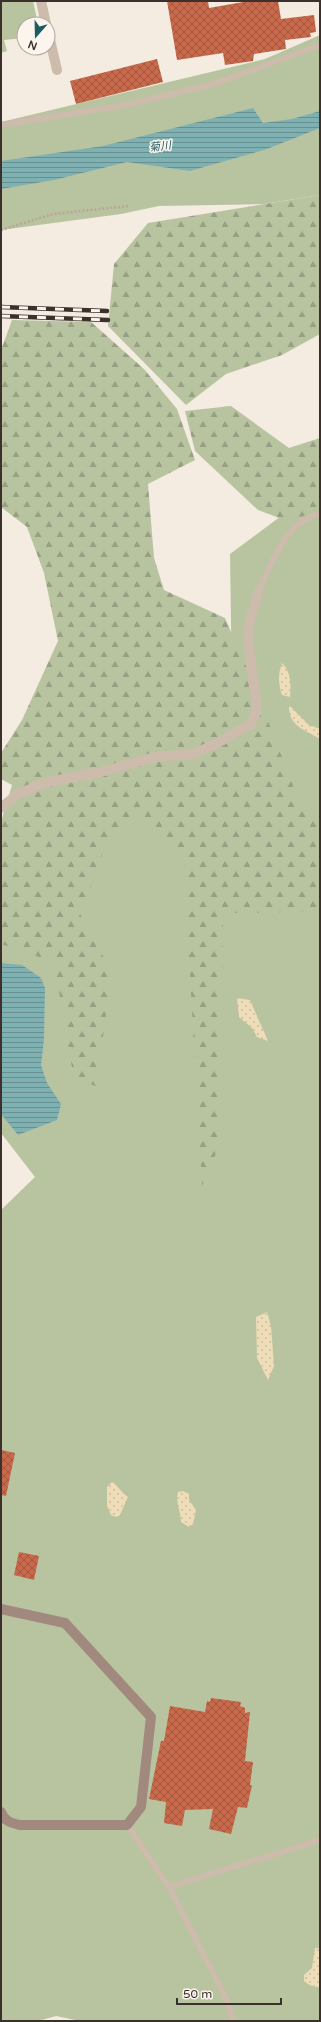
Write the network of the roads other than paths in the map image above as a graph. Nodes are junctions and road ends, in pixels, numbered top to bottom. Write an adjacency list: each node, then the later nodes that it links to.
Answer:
1 (41, 1): 2 (street)
2 (44, 16)
3 (320, 45): 6 (lane)
4 (54, 56): 5 (street)
5 (57, 70)
6 (1, 125)
7 (320, 514): 8 (lane)
8 (259, 591): 9 (street)
9 (1, 808)
10 (1, 1609): 12 (street)
11 (1, 1812): 12 (street)
12 (127, 1825): 14 (lane)
13 (320, 1840): 14 (lane)
14 (169, 1887): 15 (lane)
15 (234, 2021)

